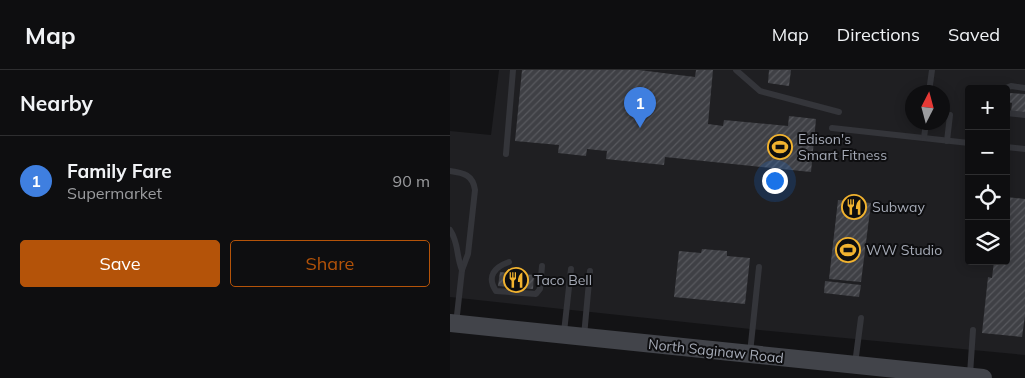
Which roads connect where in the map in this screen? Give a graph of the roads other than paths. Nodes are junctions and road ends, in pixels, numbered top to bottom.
1 (514, 70) edge
2 (736, 70) edge
3 (932, 70) edge
4 (930, 85) edge
5 (1010, 88) edge
6 (1025, 88) edge
7 (839, 112) dead end
8 (1010, 113) edge
9 (1025, 115) edge
10 (832, 128) dead end
11 (925, 130) edge
12 (948, 130) edge
13 (924, 138) junction
14 (947, 141) junction
15 (965, 143) edge
16 (1010, 147) edge
17 (1025, 149) edge
18 (506, 154) dead end
19 (450, 171) edge
20 (450, 230) edge
21 (509, 262) dead end
22 (542, 266) dead end
23 (759, 268) dead end
24 (571, 269) dead end
25 (462, 270) junction
26 (590, 271) dead end
27 (861, 318) dead end
28 (453, 324) edge
29 (973, 330) dead end
30 (564, 335) junction
31 (584, 337) junction
32 (750, 354) junction
33 (855, 365) junction
34 (928, 375) edge
35 (974, 378) edge

1 - 18 lane
2 - 7 lane
3 - 4 lane
5 - 6 lane
8 - 9 lane
10 - 13 lane
11 - 13 lane
12 - 14 lane
13 - 14 lane
14 - 15 lane
16 - 17 lane
19 - 25 lane
20 - 25 lane
21 - 22 lane
23 - 32 lane
24 - 30 lane
25 - 28 lane
26 - 31 lane
27 - 33 lane
28 - 30 main road, North Saginaw Road
29 - 35 lane
30 - 31 main road, North Saginaw Road
31 - 32 main road, North Saginaw Road
32 - 33 main road, North Saginaw Road
33 - 34 main road, North Saginaw Road
34 - 35 main road, North Saginaw Road

